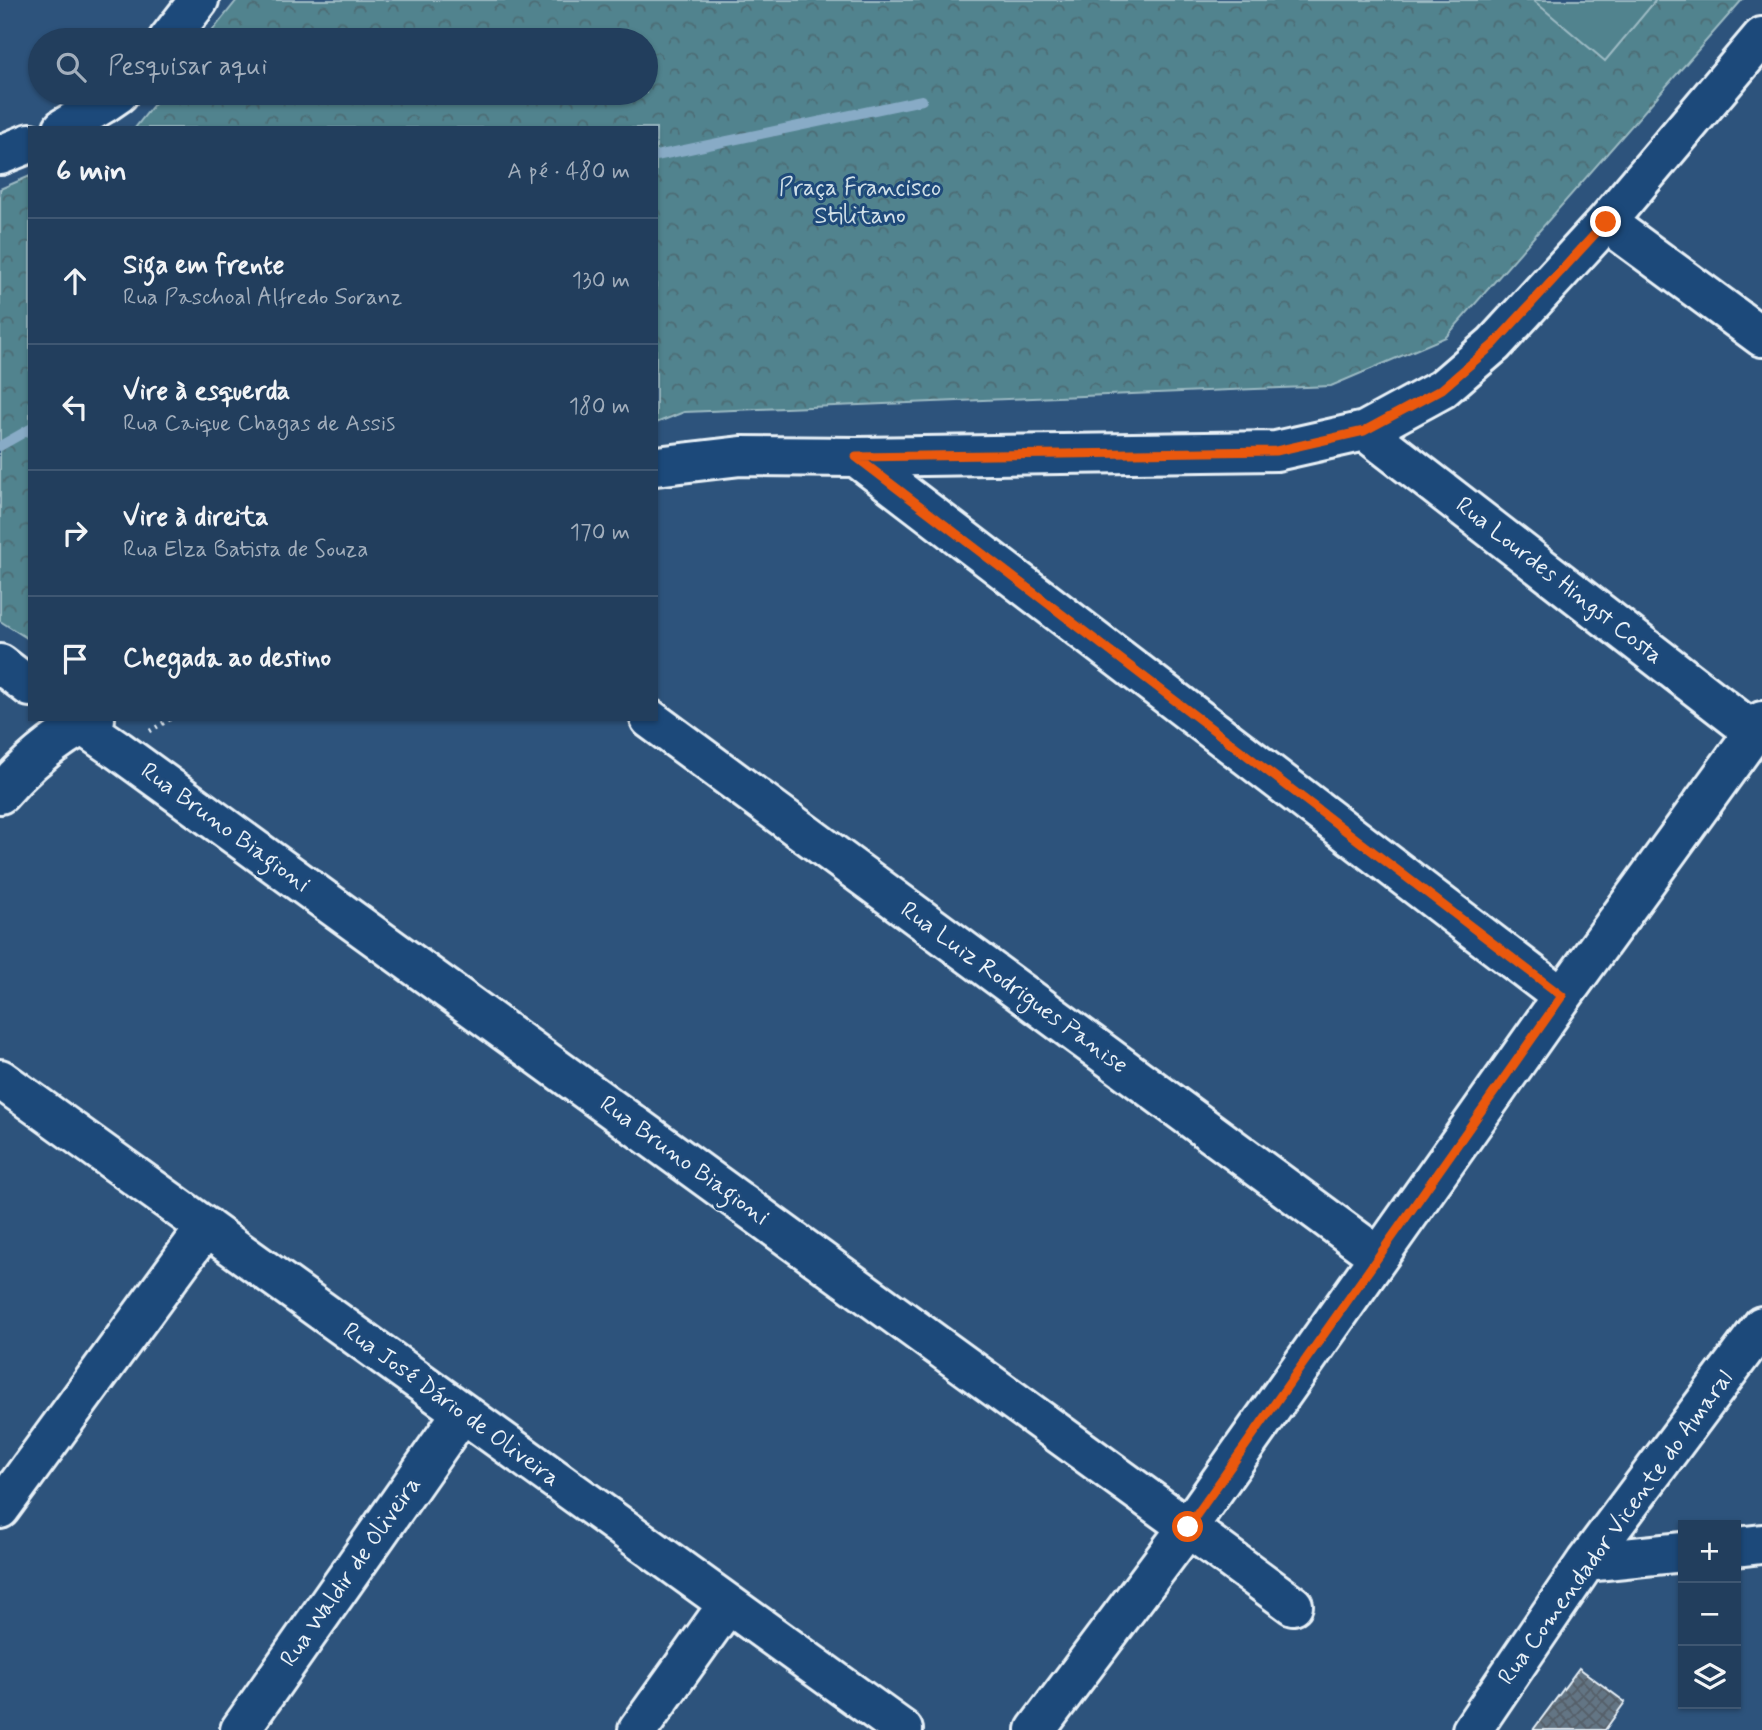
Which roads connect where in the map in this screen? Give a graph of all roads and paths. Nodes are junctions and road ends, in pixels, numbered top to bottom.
1 (199, 0) edge
2 (177, 28) edge
3 (1762, 37) edge
4 (101, 105) edge
5 (66, 126) edge
6 (28, 144) edge
7 (0, 155) edge
8 (1606, 222) junction
9 (1762, 337) edge
10 (1364, 431) junction
11 (856, 457) junction
12 (658, 466) edge
13 (0, 664) edge
14 (28, 685) edge
15 (83, 721) edge
16 (653, 721) edge
17 (1758, 727) edge
18 (0, 794) edge
19 (1562, 996) junction
20 (0, 1079) edge
21 (206, 1227) junction
22 (1378, 1256) junction
23 (1762, 1326) edge
24 (462, 1413) junction
25 (0, 1509) edge
26 (1188, 1527) junction
27 (1762, 1544) edge
28 (1741, 1546) edge
29 (1678, 1553) edge
30 (1586, 1562) junction
31 (728, 1604) junction
32 (1293, 1605) dead end
33 (240, 1730) edge
34 (638, 1730) edge
35 (903, 1730) edge
36 (1036, 1730) edge
37 (1472, 1730) edge

1 - 2 street
3 - 8 street
4 - 5 street
6 - 7 street
8 - 9 street
8 - 10 street
10 - 11 street
10 - 17 street, Rua Lourdes Hingst Costa
11 - 12 street
11 - 19 street
13 - 14 street
15 - 18 street
15 - 26 street, Rua Bruno Biagioni
16 - 22 street, Rua Luiz Rodrigues Panise
17 - 19 street
19 - 22 street
20 - 21 street, Rua José Dário de Oliveira
21 - 24 street, Rua José Dário de Oliveira
21 - 25 street
22 - 26 street
23 - 30 street, Rua Comendador Vicente do Amaral
24 - 31 street, Rua José Dário de Oliveira
24 - 33 street, Rua Waldir de Oliveira
26 - 32 street, Rua Bruno Biagioni
26 - 36 street
27 - 28 street
29 - 30 street
30 - 37 street, Rua Comendador Vicente do Amaral
31 - 34 street
31 - 35 street, Rua José Dário de Oliveira

